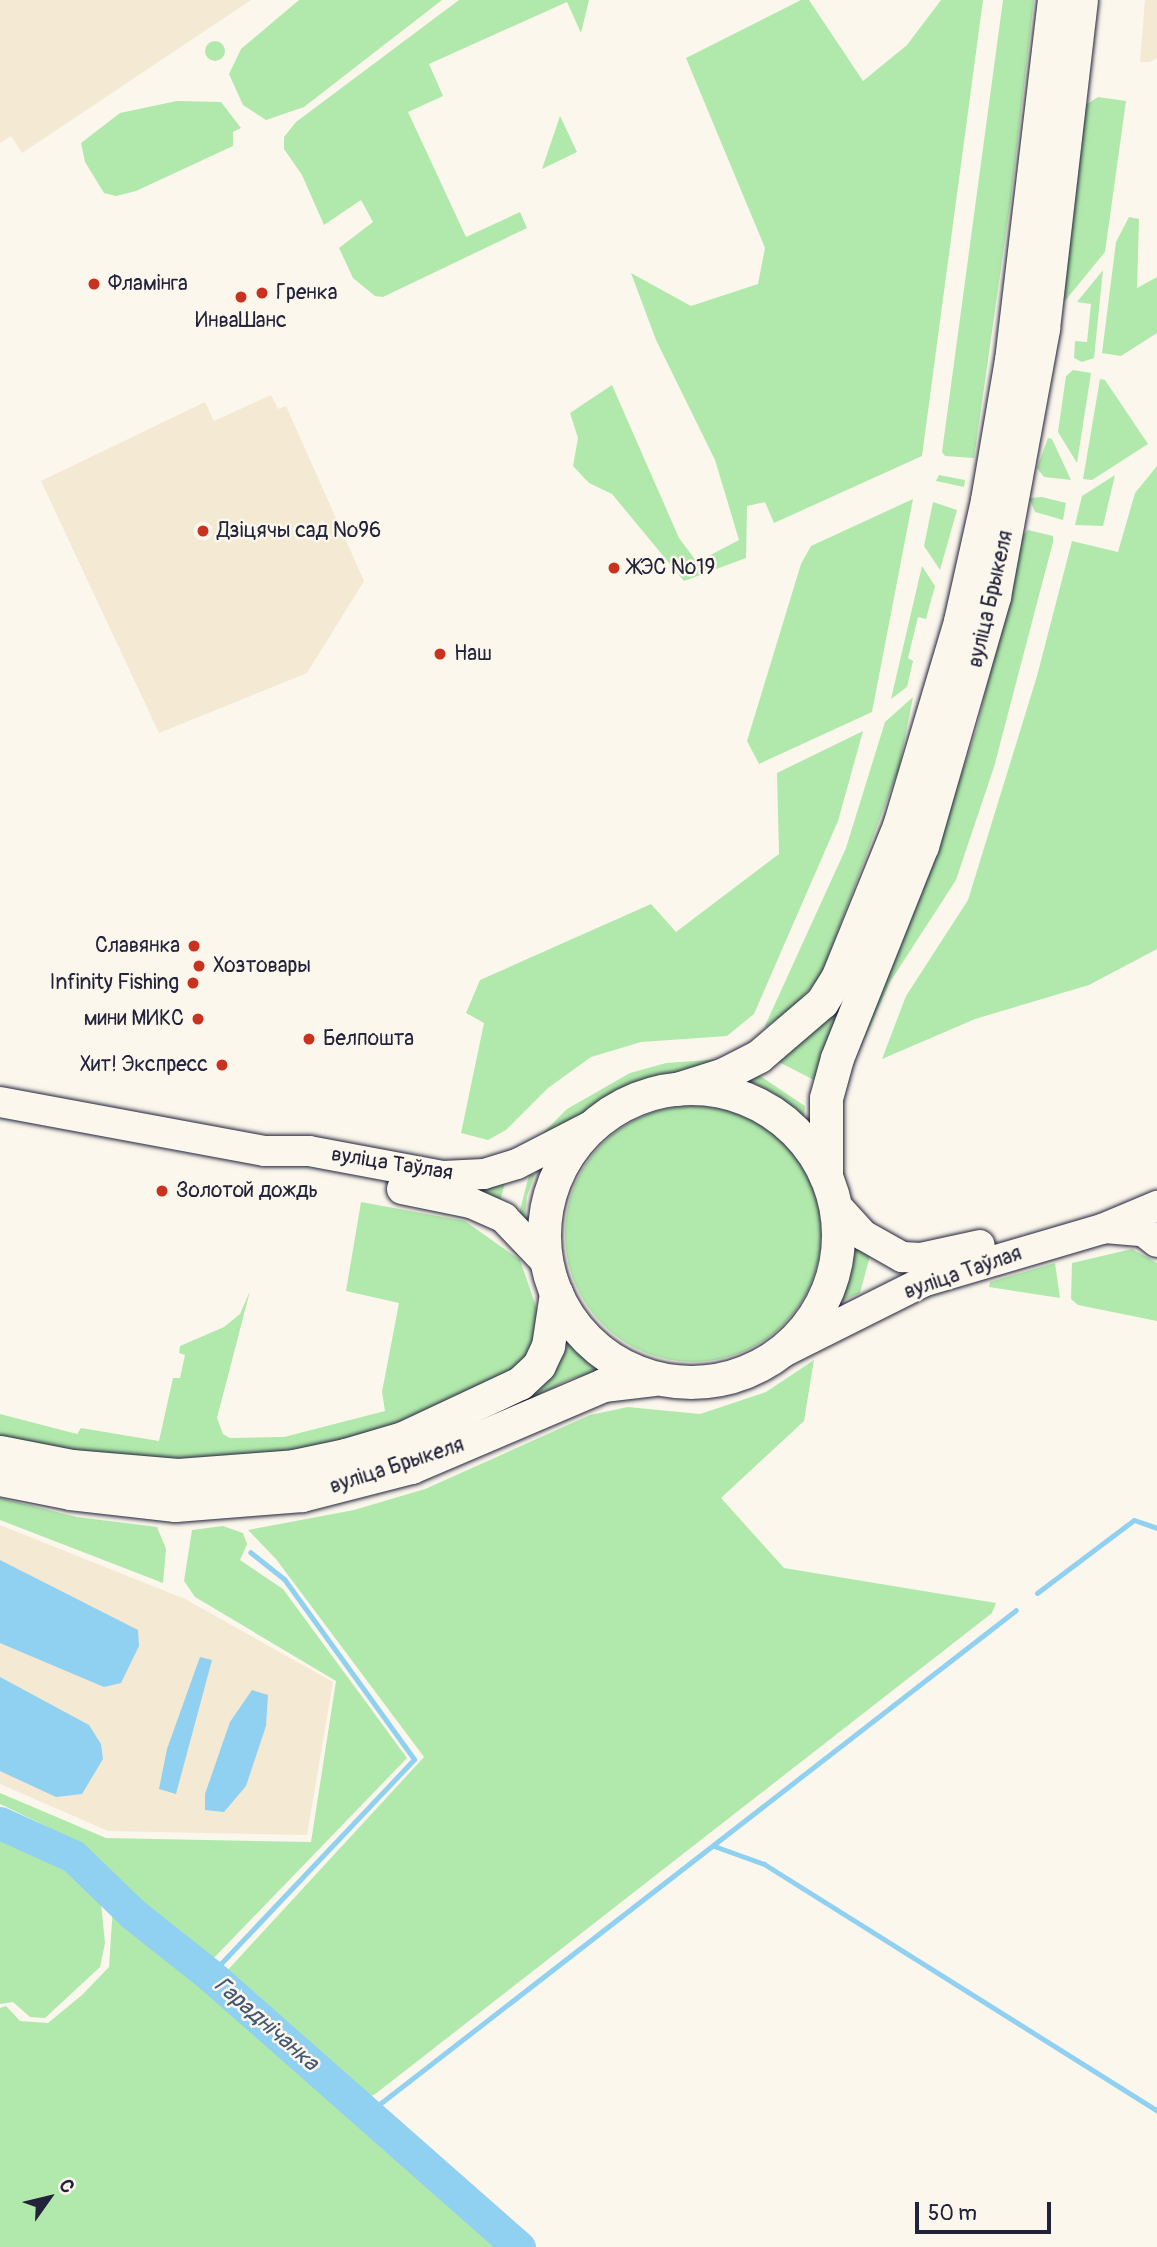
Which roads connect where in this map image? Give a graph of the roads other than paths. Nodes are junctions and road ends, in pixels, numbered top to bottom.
1 (1054, 0) edge
2 (1082, 0) edge
3 (677, 1089) junction
4 (0, 1102) edge
5 (593, 1125) junction
6 (264, 1152) junction
7 (830, 1190) junction
8 (1157, 1203) edge
9 (1102, 1229) junction
10 (1157, 1242) edge
11 (546, 1262) junction
12 (556, 1293) junction
13 (775, 1356) junction
14 (659, 1379) junction
15 (0, 1452) edge
16 (0, 1479) edge

1 - 3 main road, вуліца Брыкеля
2 - 7 main road, вуліца Брыкеля
3 - 5 main road
3 - 7 main road
4 - 6 main road, вуліца Таўлая
5 - 6 main road, вуліца Таўлая
5 - 11 main road
6 - 11 main road, вуліца Таўлая
7 - 8 main road, вуліца Таўлая
7 - 13 main road, вуліца Брыкеля
8 - 9 main road, вуліца Таўлая
9 - 10 main road
9 - 13 main road, вуліца Таўлая
11 - 12 main road
12 - 14 main road
12 - 15 main road, вуліца Брыкеля
13 - 14 main road
14 - 16 main road, вуліца Брыкеля

